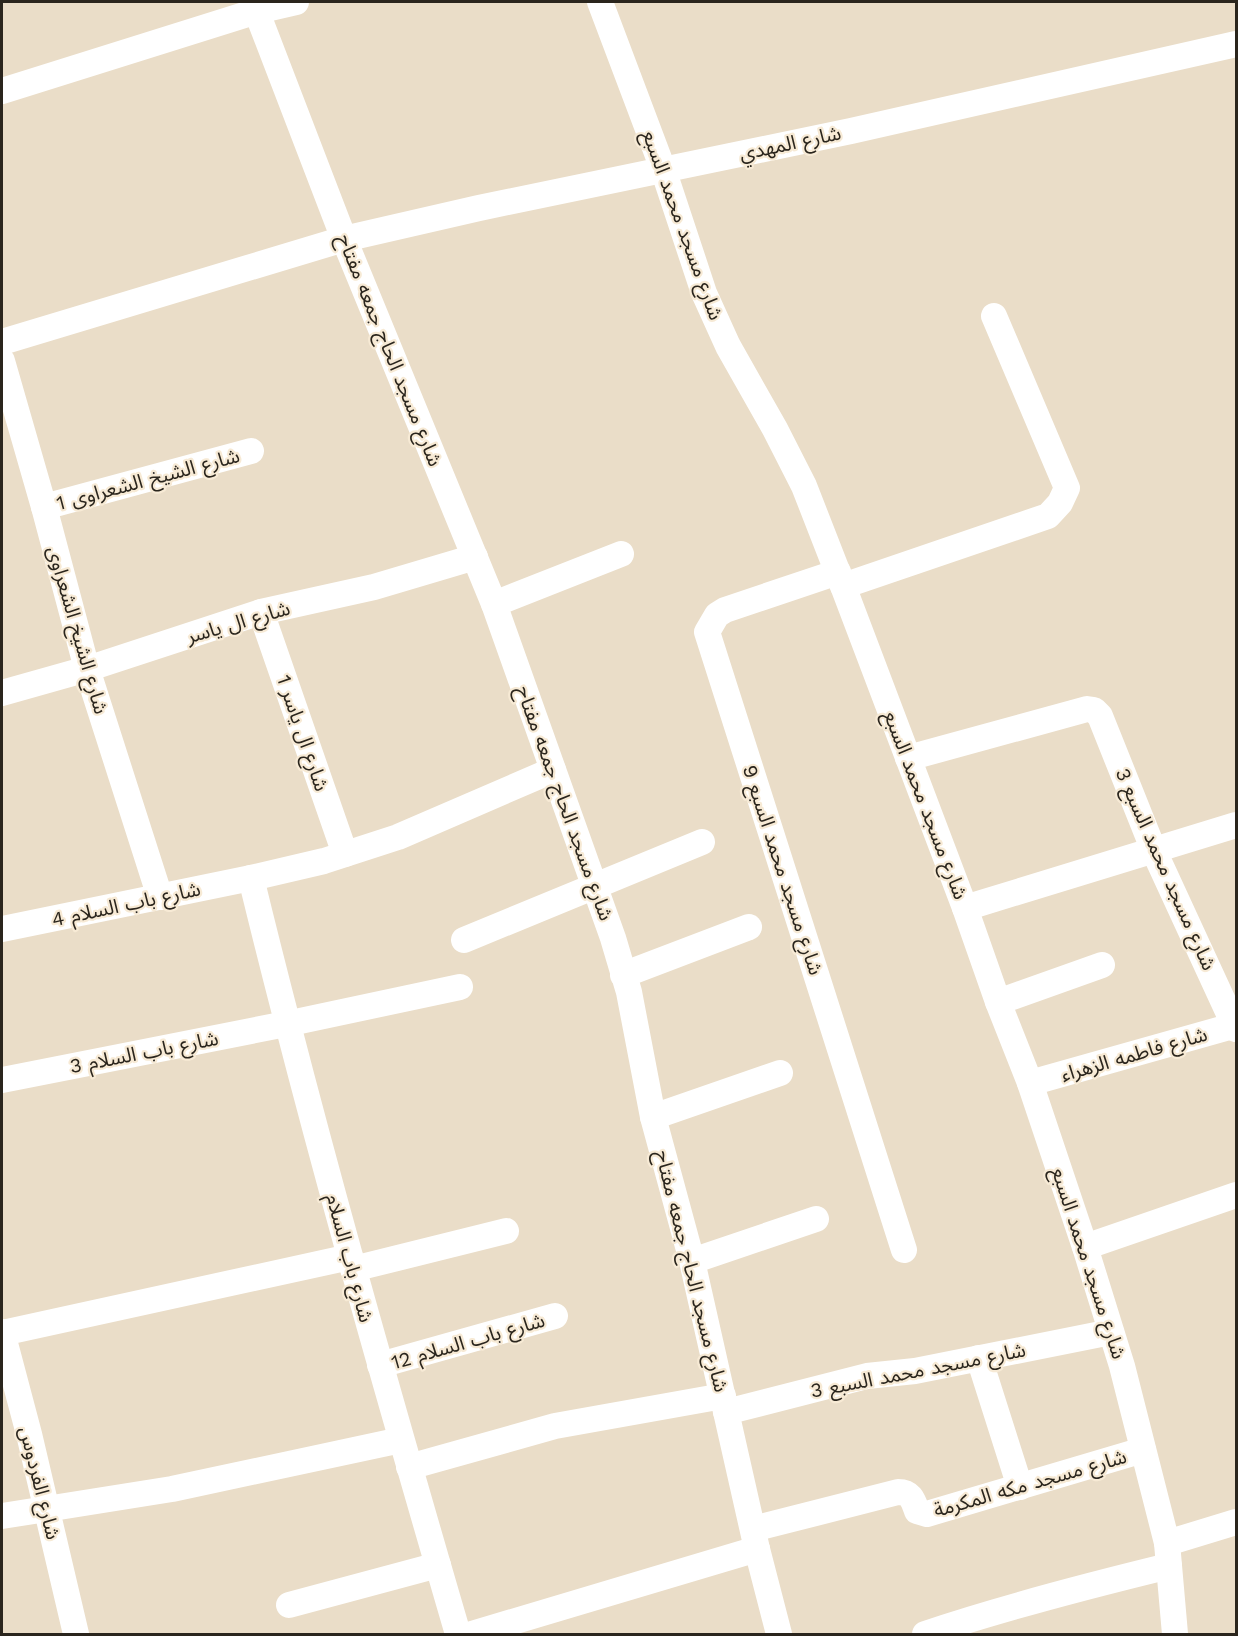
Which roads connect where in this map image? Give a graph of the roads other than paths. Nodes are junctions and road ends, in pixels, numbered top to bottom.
1 (296, 2) edge
2 (600, 2) edge
3 (255, 6) edge
4 (1236, 44) edge
5 (2, 91) edge
6 (663, 169) junction
7 (344, 239) junction
8 (994, 316) dead end
9 (2, 342) edge
10 (2, 361) edge
11 (252, 451) dead end
12 (44, 507) junction
13 (621, 554) dead end
14 (475, 556) junction
15 (841, 579) junction
16 (494, 604) junction
17 (261, 612) junction
18 (87, 669) junction
19 (2, 693) edge
20 (908, 758) junction
21 (553, 770) junction
22 (1236, 825) edge
23 (702, 842) dead end
24 (1154, 851) junction
25 (345, 854) junction
26 (251, 878) junction
27 (595, 887) junction
28 (160, 897) junction
29 (965, 908) junction
30 (749, 927) dead end
31 (2, 929) edge
32 (464, 940) dead end
33 (1102, 965) dead end
34 (623, 975) junction
35 (460, 987) dead end
36 (998, 1002) junction
37 (286, 1024) junction
38 (1236, 1026) edge
39 (780, 1073) dead end
40 (2, 1080) edge
41 (1030, 1083) junction
42 (653, 1117) junction
43 (1236, 1195) edge
44 (816, 1219) dead end
45 (506, 1231) dead end
46 (1085, 1247) junction
47 (904, 1250) dead end
48 (692, 1261) junction
49 (352, 1263) junction
50 (555, 1316) dead end
51 (1111, 1332) junction
52 (2, 1333) edge
53 (979, 1358) junction
54 (380, 1365) junction
55 (725, 1404) junction
56 (401, 1440) junction
57 (1143, 1450) junction
58 (409, 1467) junction
59 (1020, 1487) junction
60 (47, 1511) junction
61 (2, 1516) edge
62 (1236, 1522) edge
63 (755, 1539) junction
64 (1168, 1554) junction
65 (438, 1565) junction
66 (289, 1605) dead end
67 (76, 1635) edge
68 (458, 1635) edge
69 (472, 1635) edge
70 (779, 1635) edge
71 (925, 1635) edge
72 (1176, 1635) edge

1 - 3 street
2 - 6 street, شارع مسجد محمد السبع
3 - 5 street
3 - 7 street, شارع مسجد الحاج جمعه مفتاح
4 - 6 street, شارع المهدي
6 - 7 street, شارع المهدي
6 - 15 street, شارع مسجد محمد السبع
7 - 9 street
7 - 14 street, شارع مسجد الحاج جمعه مفتاح
8 - 15 street
10 - 12 street, شارع الشيخ الشعراوى
11 - 12 street, شارع الشيخ الشعراوى 1
12 - 18 street, شارع الشيخ الشعراوى
13 - 16 street
14 - 16 street, شارع مسجد الحاج جمعه مفتاح
14 - 17 street, شارع ال ياسر
15 - 20 street, شارع مسجد محمد السبع
15 - 47 street, شارع مسجد محمد السبع 9
16 - 21 street, شارع مسجد الحاج جمعه مفتاح
17 - 18 street, شارع ال ياسر
17 - 25 street, شارع ال ياسر 1
18 - 19 street, شارع ال ياسر
18 - 28 street, شارع الشيخ الشعراوى
20 - 24 street, شارع مسجد محمد السبع 3
20 - 29 street, شارع مسجد محمد السبع
21 - 25 street, شارع باب السلام 4
21 - 27 street, شارع مسجد الحاج جمعه مفتاح
22 - 24 street
23 - 27 street
24 - 29 street
24 - 38 street, شارع مسجد محمد السبع 3
25 - 26 street, شارع باب السلام 4
26 - 28 street, شارع باب السلام 4
26 - 37 street, شارع باب السلام
27 - 32 street
27 - 34 street, شارع مسجد الحاج جمعه مفتاح
28 - 31 street, شارع باب السلام 4
29 - 36 street, شارع مسجد محمد السبع
30 - 34 street
33 - 36 street
34 - 42 street, شارع مسجد الحاج جمعه مفتاح
35 - 37 street, شارع باب السلام 3
36 - 41 street, شارع مسجد محمد السبع
37 - 40 street, شارع باب السلام 3
37 - 49 street, شارع باب السلام
38 - 41 street, شارع فاطمه الزهراء
39 - 42 street
41 - 46 street, شارع مسجد محمد السبع
42 - 48 street, شارع مسجد الحاج جمعه مفتاح
43 - 46 street
44 - 48 street
45 - 49 street
46 - 51 street, شارع مسجد محمد السبع
48 - 55 street, شارع مسجد الحاج جمعه مفتاح
49 - 52 street
49 - 54 street, شارع باب السلام
50 - 54 street, شارع باب السلام 12
51 - 53 street, شارع مسجد محمد السبع 3
51 - 57 street, شارع مسجد محمد السبع
52 - 60 street, شارع الفردوس
53 - 55 street, شارع مسجد محمد السبع 3
53 - 59 street
54 - 56 street, شارع باب السلام
55 - 58 street, شارع مسجد محمد السبع 3
55 - 63 street, شارع مسجد الحاج جمعه مفتاح
56 - 58 street, شارع باب السلام
56 - 60 street
57 - 59 street, شارع مسجد مكه المكرمة
57 - 64 street, شارع مسجد محمد السبع
58 - 65 street, شارع باب السلام
59 - 63 street, شارع مسجد مكه المكرمة
60 - 61 street
60 - 67 street, شارع الفردوس
62 - 64 street
63 - 69 street, شارع مسجد مكه المكرمة
63 - 70 street, شارع مسجد الحاج جمعه مفتاح
64 - 71 street
64 - 72 street, شارع مسجد محمد السبع
65 - 66 street
65 - 68 street, شارع باب السلام

